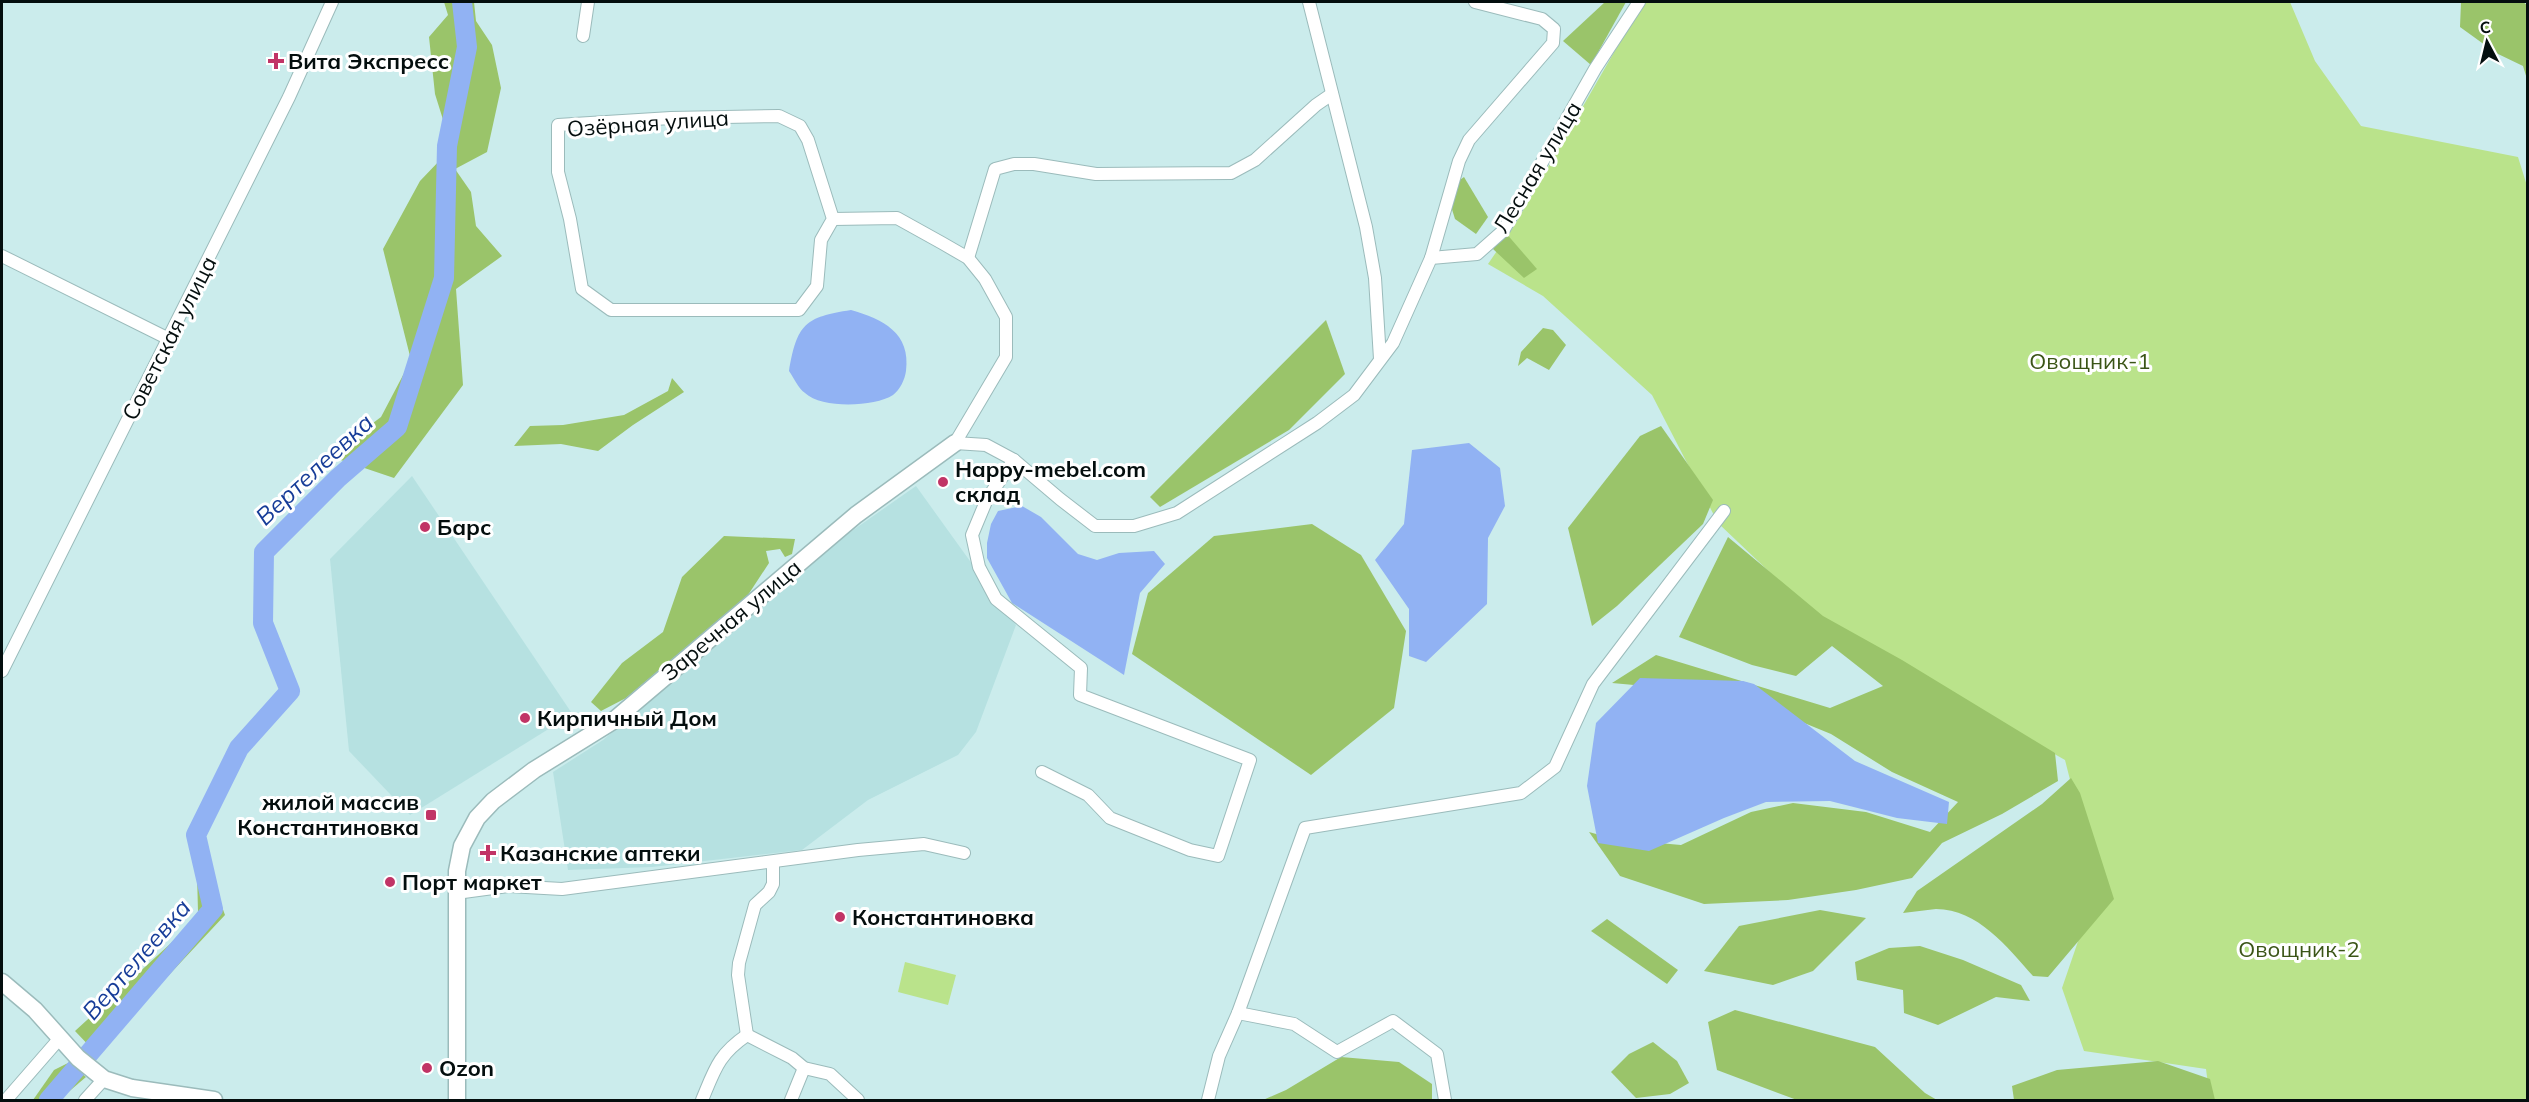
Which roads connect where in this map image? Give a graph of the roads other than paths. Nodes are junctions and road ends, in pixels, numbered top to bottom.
1 (332, 2) edge
2 (588, 2) edge
3 (1309, 2) edge
4 (1475, 2) edge
5 (1639, 2) edge
6 (583, 36) dead end
7 (1332, 94) junction
8 (833, 219) junction
9 (2, 256) edge
10 (968, 258) junction
11 (1431, 258) junction
12 (169, 339) junction
13 (1380, 359) junction
14 (955, 443) junction
15 (1014, 460) junction
16 (1724, 511) dead end
17 (2, 671) edge
18 (1042, 772) dead end
19 (964, 852) dead end
20 (773, 862) junction
21 (456, 892) junction
22 (2, 982) edge
23 (1238, 1013) junction
24 (747, 1035) junction
25 (60, 1038) junction
26 (804, 1068) junction
27 (104, 1078) junction
28 (6, 1101) edge
29 (86, 1101) edge
30 (214, 1101) edge
31 (457, 1101) edge
32 (702, 1101) edge
33 (791, 1101) edge
34 (858, 1101) edge
35 (1209, 1101) edge
36 (1445, 1101) edge

1 - 12 street, Советская улица
2 - 6 street
3 - 7 street
4 - 11 street
5 - 11 street, Лесная улица
7 - 10 street
7 - 13 street
8 - 8 street, Озёрная улица
8 - 10 street
9 - 12 street
10 - 14 street
11 - 13 street
12 - 17 street, Советская улица
13 - 15 street
14 - 15 street
14 - 21 street, Заречная улица
15 - 18 street
16 - 23 street
19 - 20 street
20 - 21 street
20 - 24 street
21 - 31 street, Заречная улица
22 - 25 street
23 - 35 street
23 - 36 street
24 - 26 street
24 - 32 street
25 - 27 street
25 - 28 street
26 - 33 street
26 - 34 street
27 - 29 street
27 - 30 street

